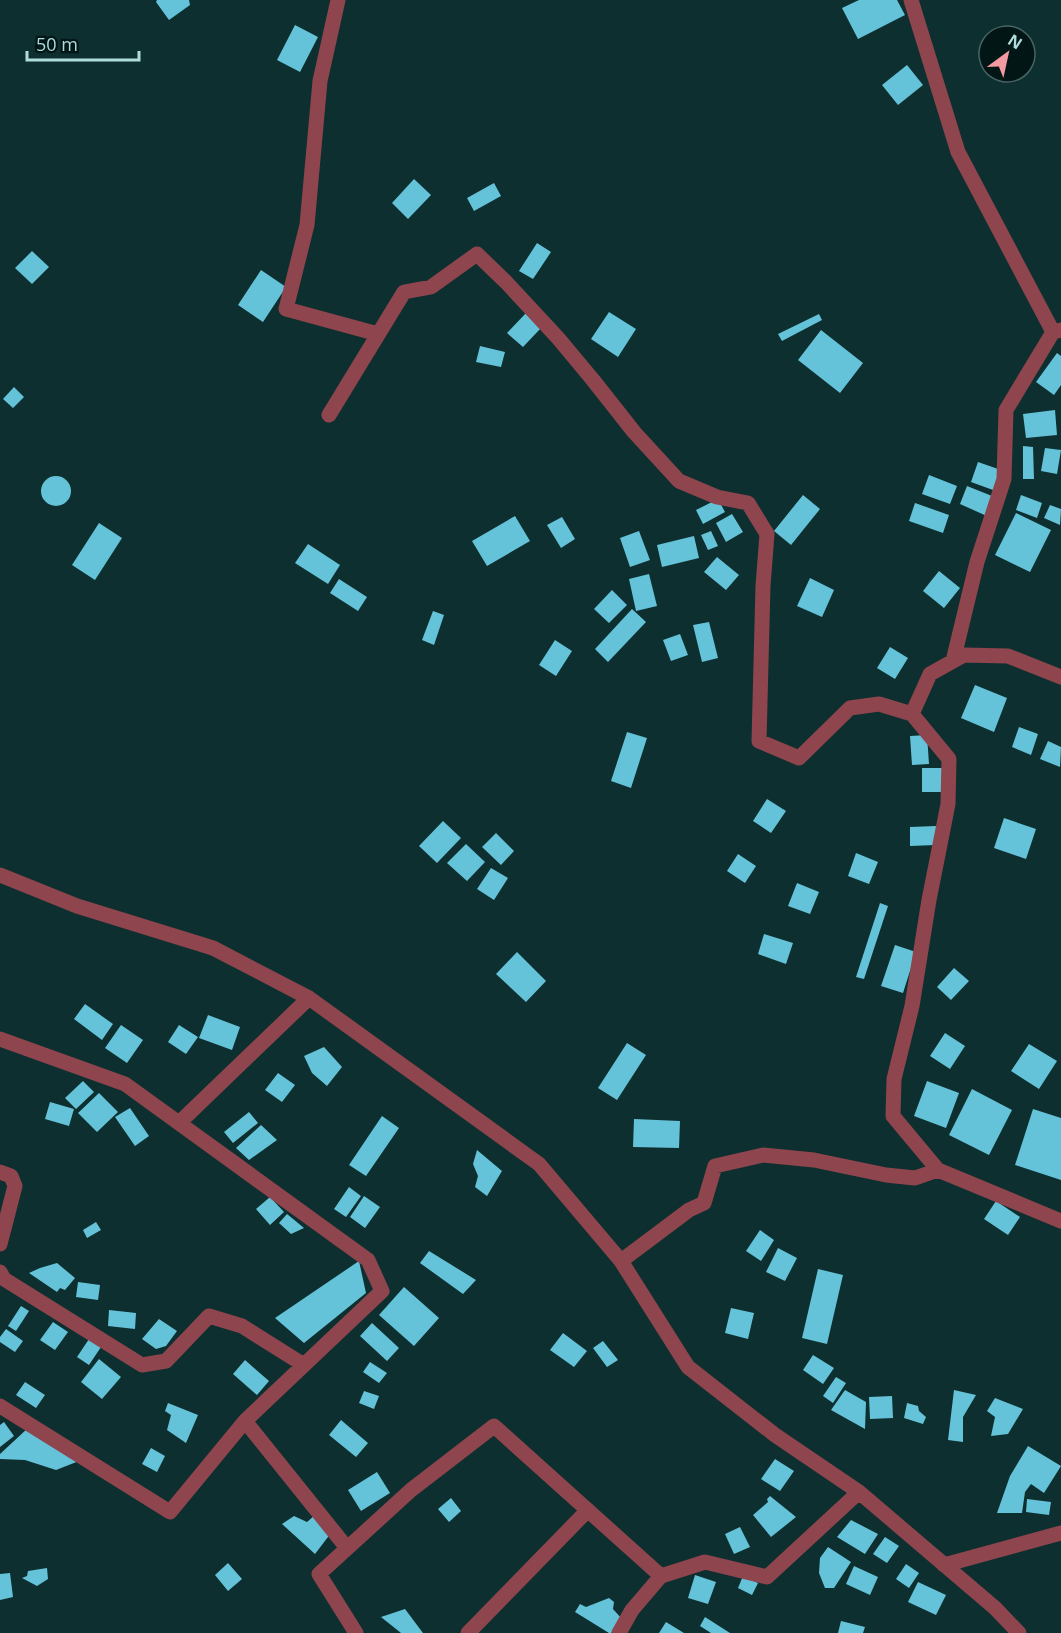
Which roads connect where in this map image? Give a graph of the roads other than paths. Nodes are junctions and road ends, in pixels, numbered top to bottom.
1 (338, 0) edge
2 (911, 0) edge
3 (1057, 331) edge
4 (378, 334) junction
5 (329, 415) dead end
6 (953, 661) junction
7 (1061, 677) edge
8 (912, 714) junction
9 (0, 875) edge
10 (309, 998) junction
11 (0, 1039) edge
12 (179, 1123) junction
13 (938, 1170) junction
14 (0, 1172) edge
15 (1061, 1221) edge
16 (0, 1244) edge
17 (621, 1260) junction
18 (0, 1272) edge
19 (304, 1365) junction
20 (0, 1406) edge
21 (245, 1421) junction
22 (859, 1492) junction
23 (588, 1510) junction
24 (1061, 1533) edge
25 (347, 1548) junction
26 (945, 1565) junction
27 (661, 1575) junction
28 (356, 1633) edge
29 (468, 1633) edge
30 (619, 1633) edge
31 (1019, 1633) edge

1 - 4 street
2 - 3 street
3 - 6 street
4 - 5 street
4 - 8 street
6 - 7 street
6 - 8 street
8 - 13 street
9 - 10 street
10 - 12 street
10 - 17 street
11 - 12 street
12 - 19 street
13 - 15 street
13 - 17 street
14 - 16 street
17 - 22 street
18 - 19 street
19 - 21 street
20 - 21 street
21 - 25 street
22 - 26 street
22 - 27 street
23 - 25 street
23 - 27 street
23 - 29 street
24 - 26 street
25 - 28 street
26 - 31 street
27 - 30 street

